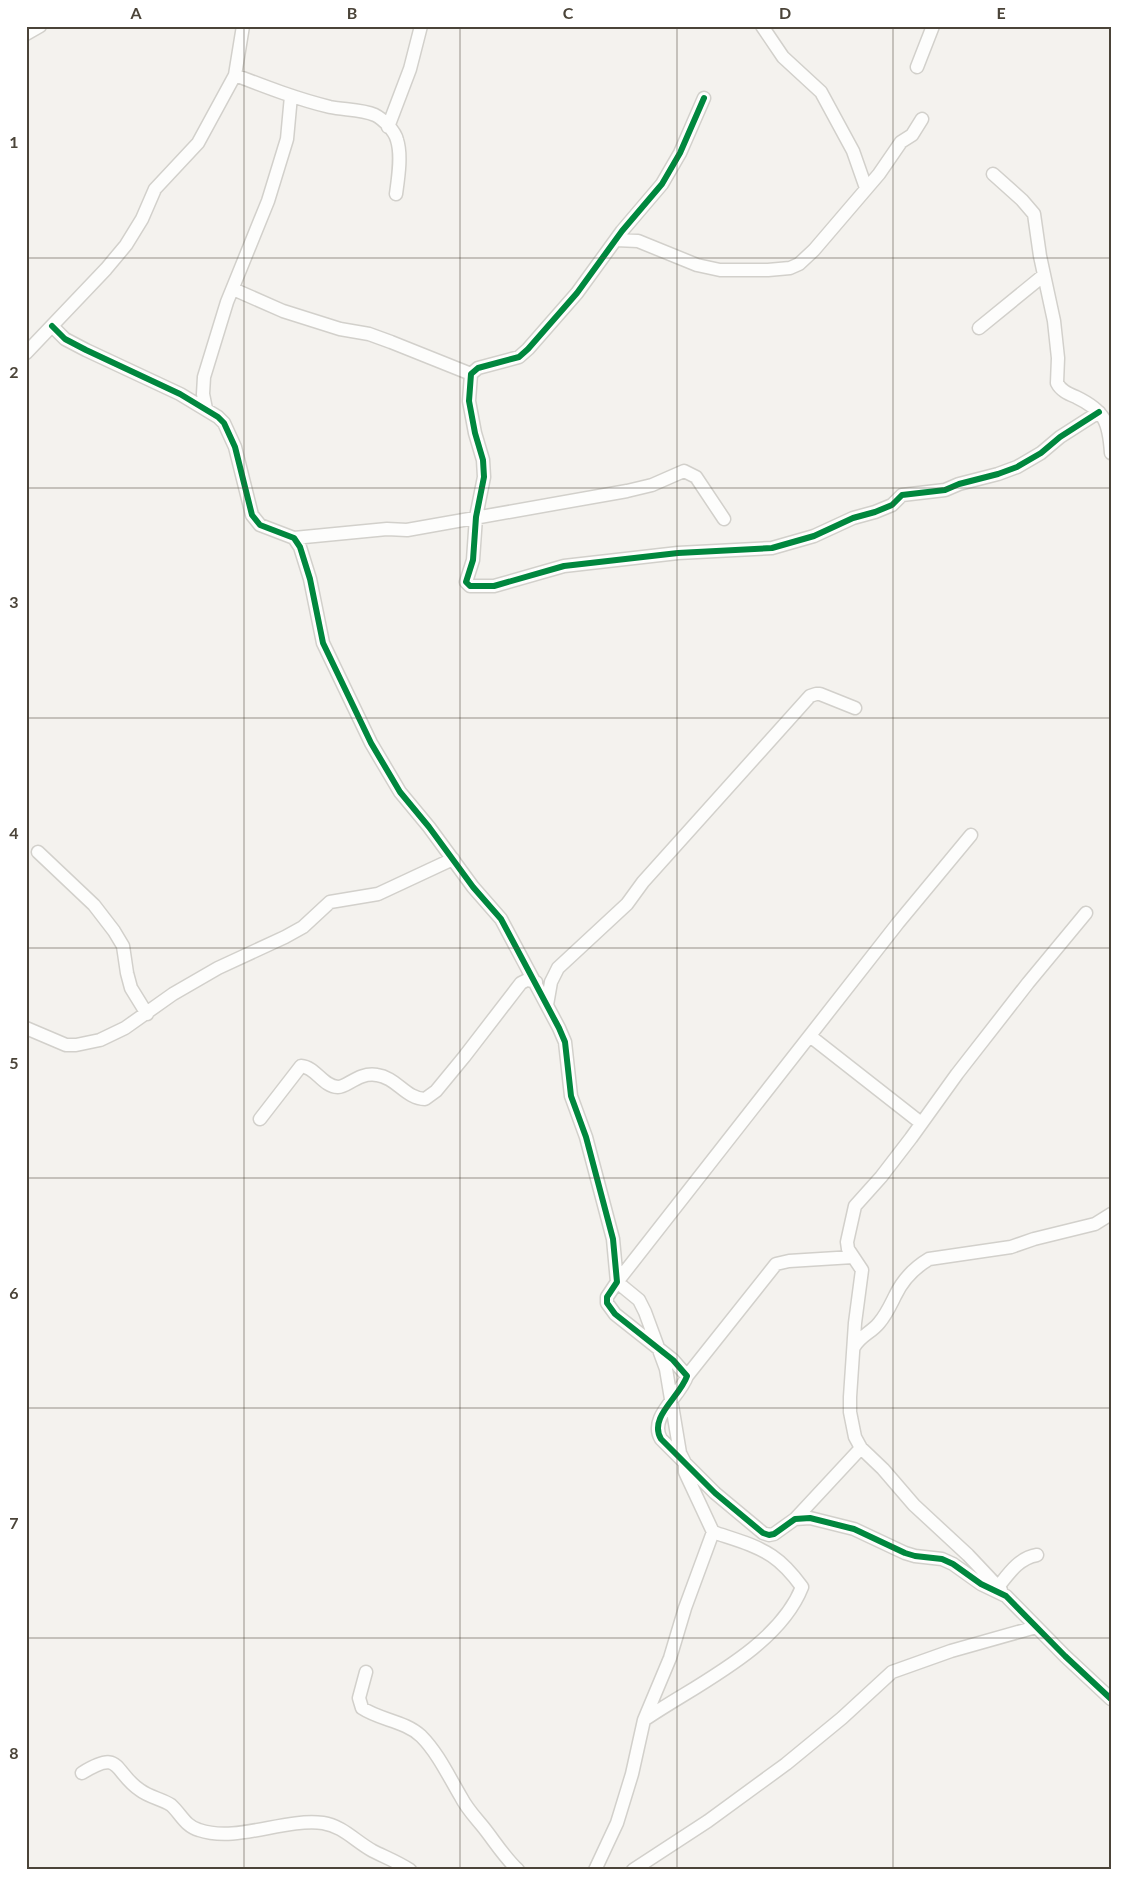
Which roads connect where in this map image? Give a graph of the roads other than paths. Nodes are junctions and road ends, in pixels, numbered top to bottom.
1 (243, 26) edge
2 (421, 26) edge
3 (762, 26) edge
4 (933, 26) edge
5 (917, 67) dead end
6 (235, 75) junction
7 (291, 96) junction
8 (704, 98) dead end
9 (922, 118) dead end
10 (388, 127) junction
11 (993, 174) dead end
12 (866, 188) junction
13 (396, 194) dead end
14 (616, 240) junction
15 (1044, 275) junction
16 (233, 288) junction
17 (52, 326) junction
18 (979, 328) dead end
19 (26, 353) edge
20 (470, 374) junction
21 (206, 409) junction
22 (1099, 412) junction
23 (1111, 453) edge
24 (476, 517) junction
25 (724, 519) dead end
26 (294, 538) junction
27 (855, 708) dead end
28 (971, 835) dead end
29 (38, 852) dead end
30 (453, 859) junction
31 (1086, 913) dead end
32 (536, 982) junction
33 (547, 1005) junction
34 (147, 1014) junction
35 (26, 1028) edge
36 (810, 1036) junction
37 (260, 1119) dead end
38 (922, 1123) junction
39 (1111, 1214) edge
40 (853, 1258) junction
41 (617, 1282) junction
42 (854, 1347) junction
43 (658, 1348) junction
44 (688, 1376) junction
45 (673, 1401) junction
46 (861, 1448) junction
47 (685, 1463) junction
48 (796, 1520) junction
49 (713, 1532) junction
50 (1037, 1555) dead end
51 (1002, 1591) junction
52 (1036, 1627) junction
53 (366, 1672) dead end
54 (1111, 1699) edge
55 (644, 1720) junction
56 (82, 1773) dead end
57 (410, 1870) edge
58 (518, 1870) edge
59 (595, 1870) edge
60 (633, 1870) edge

1 - 6 street
2 - 10 street
3 - 12 street
4 - 5 street
6 - 7 street
6 - 17 street
7 - 10 street
7 - 16 street
8 - 14 street
9 - 12 street
10 - 13 street
11 - 15 street
12 - 14 street
14 - 20 street
15 - 18 street
15 - 22 street
16 - 20 street
16 - 21 street
17 - 19 street
17 - 21 street
20 - 24 street
21 - 26 street
22 - 23 street
22 - 24 street
24 - 25 street
24 - 26 street
26 - 30 street
27 - 33 street
28 - 36 street
29 - 34 street
30 - 32 street
30 - 34 street
31 - 38 street
32 - 33 street
32 - 37 street
33 - 41 street
34 - 35 street
36 - 38 street
36 - 41 street
38 - 40 street
39 - 42 street
40 - 42 street
40 - 44 street
41 - 43 street
41 - 43 street
42 - 46 street
43 - 44 street
43 - 45 street
44 - 45 street
45 - 47 street
45 - 47 street
46 - 48 street
46 - 51 street
47 - 48 street
47 - 49 street
48 - 51 street
49 - 55 street
49 - 55 street
50 - 51 street
51 - 52 street
52 - 54 street
52 - 60 street
53 - 58 street
55 - 59 street
56 - 57 street

